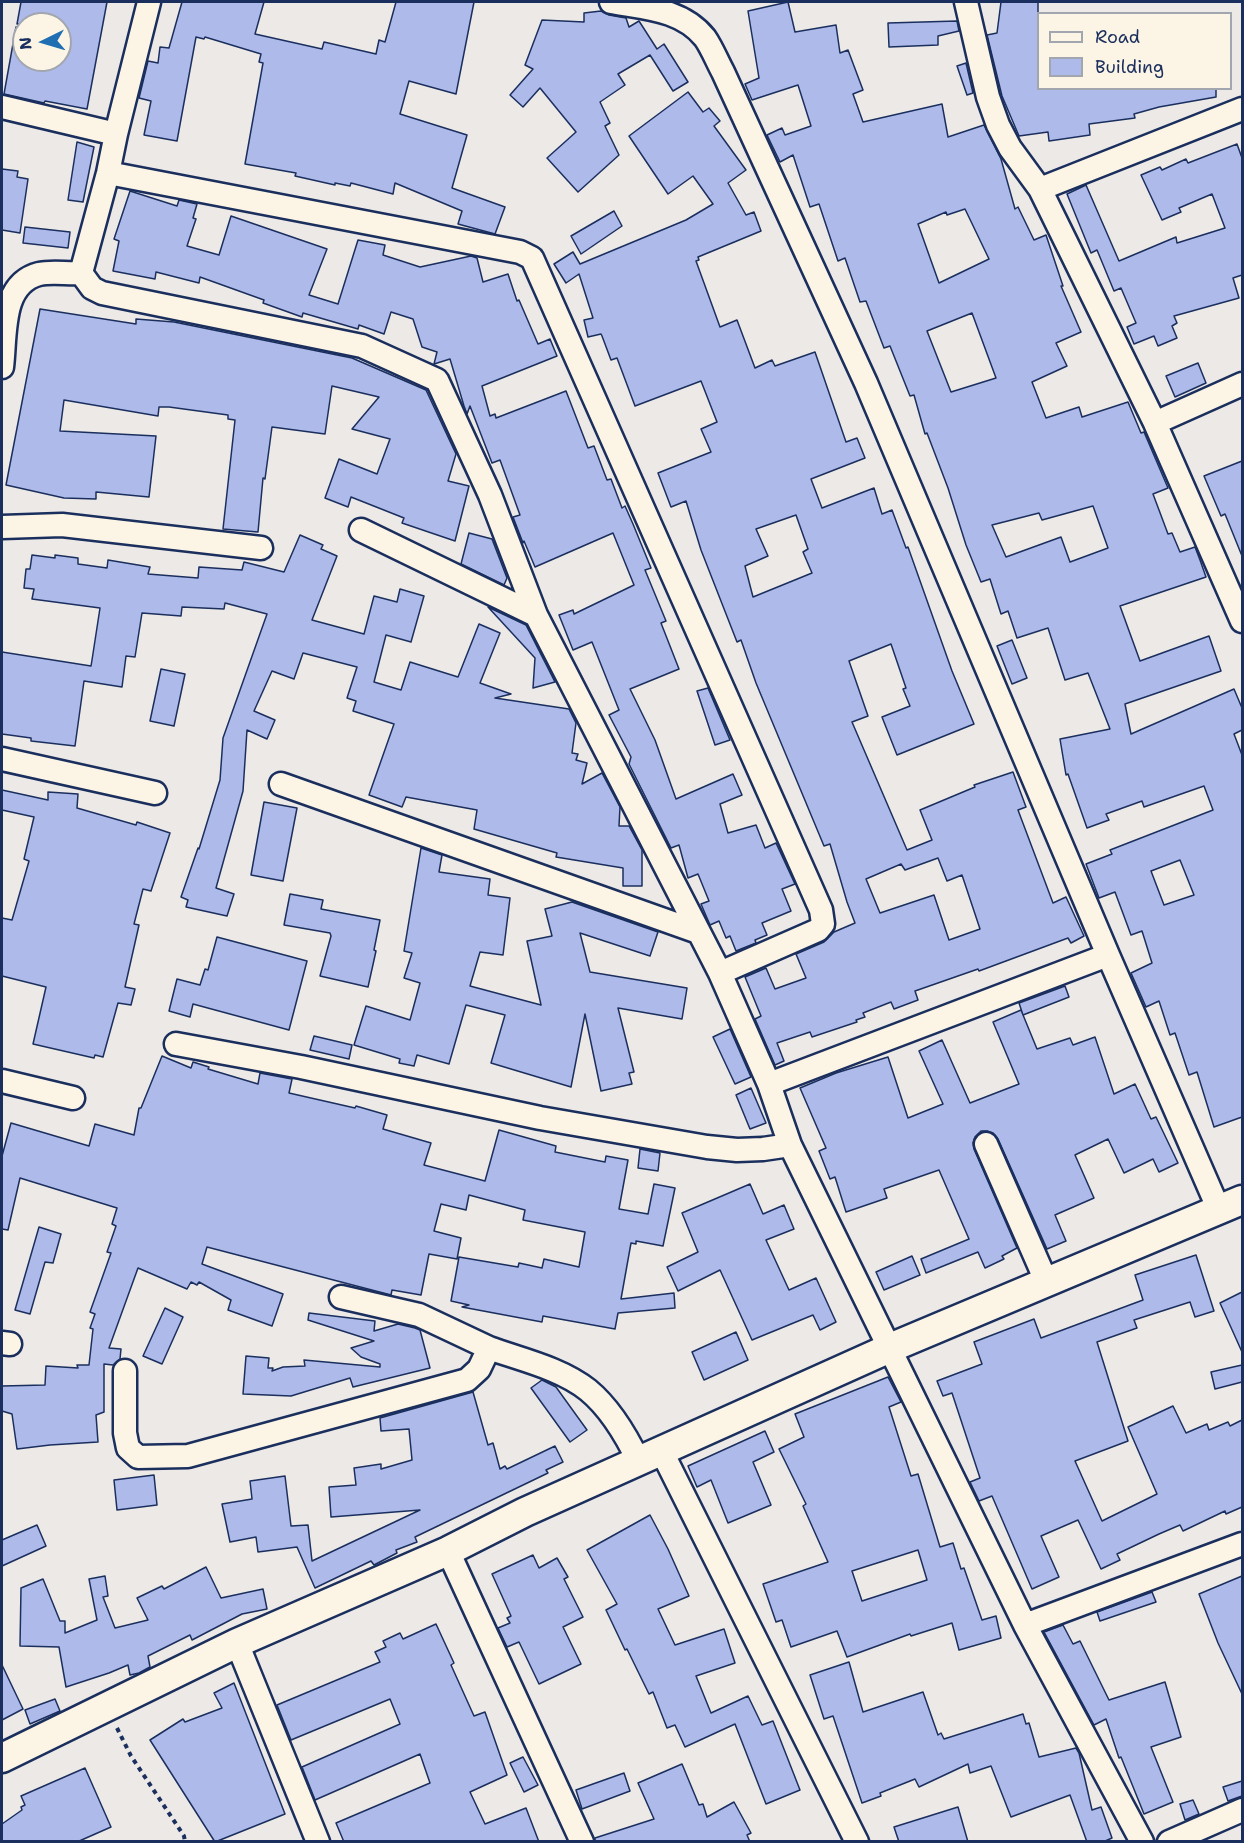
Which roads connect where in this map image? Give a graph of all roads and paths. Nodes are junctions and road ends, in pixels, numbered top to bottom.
1 (149, 2) edge
2 (610, 2) edge
3 (966, 2) edge
4 (2, 106) edge
5 (1242, 109) edge
6 (116, 134) junction
7 (108, 173) junction
8 (1040, 189) junction
9 (81, 273) junction
10 (2, 367) edge
11 (1242, 384) edge
12 (1155, 423) junction
13 (2, 527) edge
14 (361, 530) dead end
15 (261, 548) dead end
16 (536, 615) junction
17 (1242, 621) edge
18 (2, 759) edge
19 (282, 784) dead end
20 (155, 793) dead end
21 (698, 932) junction
22 (1108, 955) junction
23 (720, 973) junction
24 (176, 1044) dead end
25 (2, 1081) edge
26 (769, 1084) junction
27 (73, 1098) dead end
28 (986, 1144) dead end
29 (790, 1145) junction
30 (1231, 1205) edge
31 (1046, 1281) junction
32 (341, 1297) dead end
33 (489, 1348) junction
34 (890, 1348) junction
35 (125, 1371) dead end
36 (651, 1457) junction
37 (1242, 1544) edge
38 (448, 1551) junction
39 (1025, 1625) junction
40 (237, 1643) junction
41 (113, 1720) dead end
42 (2, 1758) edge
43 (1242, 1810) edge
44 (185, 1842) edge
45 (318, 1842) edge
46 (582, 1842) edge
47 (857, 1842) edge
48 (1142, 1842) edge
49 (1169, 1842) edge

1 - 6 street
2 - 22 street
3 - 8 street
4 - 6 street
5 - 8 street
6 - 7 street
7 - 9 street
7 - 23 street
8 - 12 street
9 - 10 street
9 - 16 street
11 - 12 street
12 - 17 street
13 - 15 street
14 - 16 street
16 - 21 street
18 - 20 street
19 - 21 street
21 - 23 street
22 - 26 street
22 - 30 street
23 - 26 street
24 - 29 street
25 - 27 street
26 - 29 street
28 - 31 street
29 - 34 street
30 - 31 street
31 - 34 street
32 - 33 street
33 - 35 street
33 - 36 street
34 - 36 street
34 - 39 street
36 - 38 street
36 - 47 street
37 - 39 street
38 - 40 street
38 - 46 street
39 - 48 street
40 - 42 street
40 - 45 street
41 - 44 path
43 - 49 street

